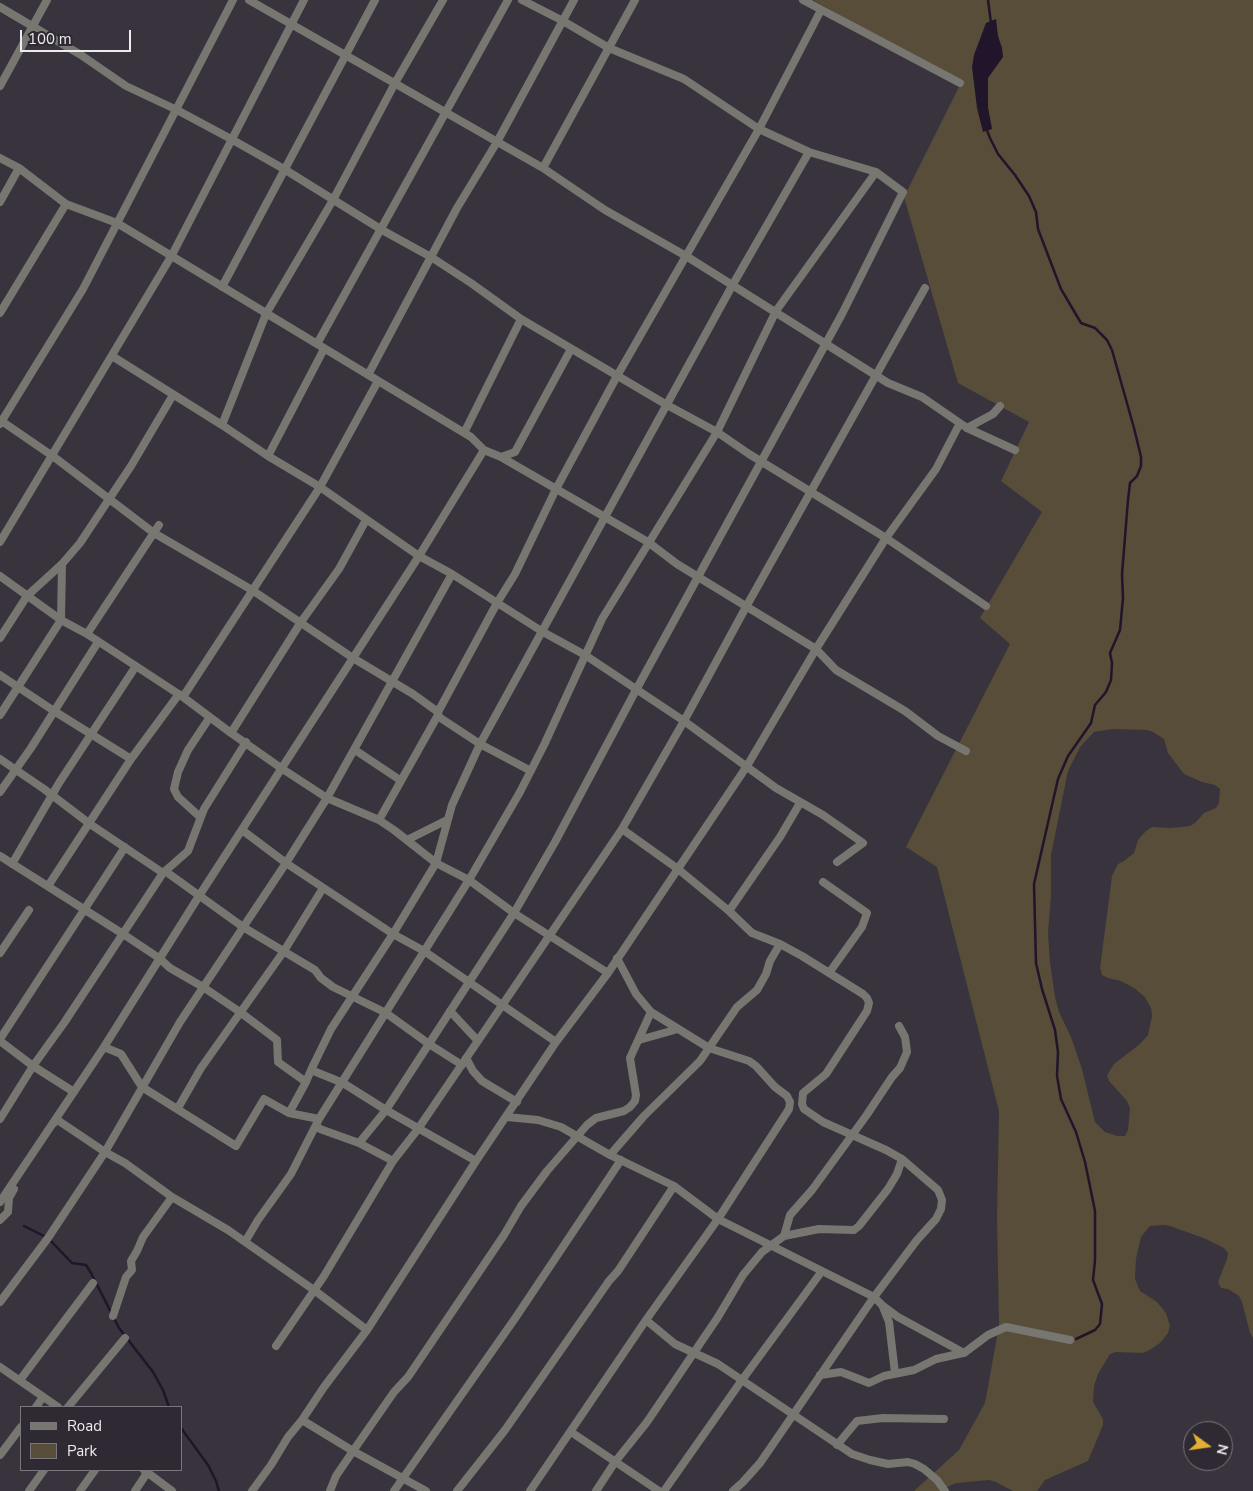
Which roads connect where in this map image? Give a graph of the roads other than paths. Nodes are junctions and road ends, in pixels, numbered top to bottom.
1 (47, 0) edge
2 (233, 0) edge
3 (249, 0) edge
4 (304, 0) edge
5 (375, 0) edge
6 (442, 0) edge
7 (508, 0) edge
8 (522, 0) edge
9 (574, 0) edge
10 (635, 0) edge
11 (803, 0) edge
12 (0, 7) edge
13 (821, 10) junction
14 (563, 21) junction
15 (291, 24) junction
16 (32, 28) junction
17 (609, 48) junction
18 (345, 55) junction
19 (395, 83) junction
20 (960, 84) dead end
21 (0, 86) edge
22 (177, 110) junction
23 (446, 113) junction
24 (759, 129) junction
25 (231, 139) junction
26 (497, 142) junction
27 (809, 152) junction
28 (0, 158) edge
29 (19, 168) junction
30 (543, 168) junction
31 (284, 169) junction
32 (876, 172) junction
33 (334, 200) junction
34 (0, 202) edge
35 (66, 204) junction
36 (117, 223) junction
37 (382, 230) junction
38 (172, 255) junction
39 (686, 256) junction
40 (431, 257) junction
41 (732, 286) junction
42 (222, 287) junction
43 (925, 288) dead end
44 (776, 311) junction
45 (0, 313) edge
46 (266, 314) junction
47 (521, 319) junction
48 (826, 344) junction
49 (321, 347) junction
50 (571, 349) junction
51 (112, 356) junction
52 (368, 375) junction
53 (877, 375) junction
54 (617, 376) junction
55 (378, 381) junction
56 (173, 395) junction
57 (667, 405) junction
58 (1000, 406) dead end
59 (0, 422) edge
60 (960, 423) junction
61 (222, 425) junction
62 (968, 428) junction
63 (717, 432) junction
64 (464, 433) junction
65 (484, 450) junction
66 (1015, 450) dead end
67 (268, 456) junction
68 (501, 457) junction
69 (761, 461) junction
70 (320, 487) junction
71 (556, 489) junction
72 (811, 492) junction
73 (109, 499) junction
74 (605, 518) junction
75 (366, 520) junction
76 (159, 525) dead end
77 (154, 533) junction
78 (886, 538) junction
79 (0, 542) edge
80 (648, 542) junction
81 (419, 556) junction
82 (62, 564) junction
83 (452, 574) junction
84 (0, 576) edge
85 (699, 577) junction
86 (252, 590) junction
87 (27, 596) junction
88 (497, 603) junction
89 (986, 606) dead end
90 (746, 607) junction
91 (62, 620) junction
92 (301, 622) junction
93 (543, 632) junction
94 (87, 634) junction
95 (0, 638) edge
96 (98, 642) junction
97 (816, 649) junction
98 (585, 655) junction
99 (353, 658) junction
100 (136, 666) junction
101 (0, 675) edge
102 (392, 680) junction
103 (18, 688) junction
104 (636, 690) junction
105 (181, 695) junction
106 (54, 711) junction
107 (438, 713) junction
108 (0, 715) edge
109 (210, 717) junction
110 (684, 721) junction
111 (230, 732) junction
112 (92, 734) junction
113 (246, 742) junction
114 (480, 744) junction
115 (355, 750) junction
116 (966, 751) dead end
117 (131, 758) junction
118 (0, 759) edge
119 (747, 766) junction
120 (281, 768) junction
121 (16, 770) junction
122 (531, 771) junction
123 (400, 780) junction
124 (0, 792) edge
125 (52, 795) junction
126 (327, 798) junction
127 (800, 804) junction
128 (200, 817) junction
129 (379, 820) junction
130 (447, 820) junction
131 (90, 824) junction
132 (622, 829) junction
133 (242, 830) junction
134 (407, 840) junction
135 (125, 847) junction
136 (0, 856) edge
137 (436, 862) junction
138 (837, 862) dead end
139 (286, 863) junction
140 (12, 864) junction
141 (678, 869) junction
142 (164, 872) junction
143 (469, 880) junction
144 (823, 882) dead end
145 (48, 886) junction
146 (323, 888) junction
147 (199, 896) junction
148 (29, 910) dead end
149 (85, 911) junction
150 (730, 911) junction
151 (514, 913) junction
152 (243, 927) junction
153 (123, 934) junction
154 (393, 934) junction
155 (550, 936) junction
156 (780, 944) junction
157 (424, 950) junction
158 (284, 951) junction
159 (0, 953) edge
160 (159, 958) junction
161 (617, 958) junction
162 (608, 973) junction
163 (829, 973) junction
164 (469, 983) junction
165 (204, 987) junction
166 (352, 997) junction
167 (502, 1005) junction
168 (450, 1011) junction
169 (240, 1012) junction
170 (650, 1012) junction
171 (386, 1013) junction
172 (899, 1026) dead end
173 (678, 1029) junction
174 (0, 1040) edge
175 (639, 1040) junction
176 (478, 1041) junction
177 (556, 1042) junction
178 (429, 1044) junction
179 (104, 1047) junction
180 (710, 1048) junction
181 (464, 1061) junction
182 (33, 1066) junction
183 (311, 1070) junction
184 (306, 1082) junction
185 (343, 1082) junction
186 (142, 1086) junction
187 (74, 1092) junction
188 (787, 1096) junction
189 (801, 1098) junction
190 (517, 1102) junction
191 (803, 1107) junction
192 (178, 1108) junction
193 (386, 1110) junction
194 (289, 1113) junction
195 (507, 1117) junction
196 (784, 1118) junction
197 (0, 1119) edge
198 (56, 1119) junction
199 (319, 1119) junction
200 (418, 1129) junction
201 (577, 1135) junction
202 (852, 1136) junction
203 (359, 1143) junction
204 (105, 1152) junction
205 (610, 1155) junction
206 (902, 1159) junction
207 (621, 1160) junction
208 (393, 1161) junction
209 (476, 1161) junction
210 (674, 1186) junction
211 (172, 1197) junction
212 (0, 1202) edge
213 (718, 1219) junction
214 (0, 1220) edge
215 (784, 1236) junction
216 (245, 1242) junction
217 (772, 1245) junction
218 (822, 1271) junction
219 (93, 1283) dead end
220 (314, 1290) junction
221 (874, 1297) junction
222 (0, 1302) edge
223 (882, 1306) junction
224 (113, 1316) dead end
225 (646, 1320) junction
226 (367, 1330) junction
227 (125, 1338) dead end
228 (1070, 1340) dead end
229 (276, 1346) dead end
230 (693, 1353) junction
231 (963, 1353) junction
232 (1, 1370) edge
233 (895, 1373) junction
234 (820, 1375) junction
235 (20, 1380) junction
236 (742, 1380) junction
237 (43, 1398) junction
238 (37, 1406) edge
239 (56, 1406) edge
240 (69, 1406) edge
241 (792, 1414) junction
242 (944, 1419) dead end
243 (302, 1420) junction
244 (20, 1428) edge
245 (571, 1432) junction
246 (837, 1445) junction
247 (354, 1451) junction
248 (0, 1455) edge
249 (615, 1462) junction
250 (43, 1471) edge
251 (94, 1471) edge
252 (146, 1471) edge
253 (403, 1477) junction
254 (29, 1491) edge
255 (80, 1491) edge
256 (135, 1491) edge
257 (172, 1491) edge
258 (252, 1491) edge
259 (330, 1491) edge
260 (394, 1491) edge
261 (426, 1491) edge
262 (457, 1491) edge
263 (530, 1491) edge
264 (596, 1491) edge
265 (659, 1491) edge
266 (664, 1491) edge
267 (733, 1491) edge
268 (945, 1491) edge

1 - 16 street
2 - 22 street
3 - 15 street
4 - 15 street
5 - 18 street
6 - 19 street
7 - 23 street
8 - 14 street
9 - 14 street
10 - 17 street
11 - 13 street
12 - 16 street
13 - 20 street
13 - 24 street
14 - 17 street
14 - 26 street
15 - 18 street
15 - 25 street
16 - 21 street
16 - 22 street
17 - 24 street
17 - 30 street
18 - 19 street
18 - 31 street
19 - 23 street
19 - 33 street
22 - 25 street
22 - 36 street
23 - 26 street
23 - 37 street
24 - 27 street
24 - 39 street
25 - 31 street
25 - 38 street
26 - 30 street
26 - 40 street
27 - 32 street
27 - 41 street
28 - 29 street
29 - 34 street
29 - 35 street
30 - 39 street
31 - 33 street
31 - 42 street
32 - 44 street
32 - 48 street
33 - 37 street
33 - 46 street
35 - 36 street
35 - 45 street
36 - 38 street
36 - 59 street
37 - 40 street
37 - 49 street
38 - 42 street
38 - 51 street
39 - 41 street
39 - 54 street
40 - 47 street
40 - 52 street
41 - 44 street
41 - 57 street
42 - 46 street
43 - 53 street
44 - 48 street
44 - 63 street
46 - 49 street
46 - 61 street
47 - 50 street
47 - 64 street
48 - 53 street
48 - 69 street
49 - 52 street
49 - 67 street
50 - 54 street
50 - 68 street
51 - 56 street
51 - 79 street
52 - 55 street
53 - 60 street
53 - 72 street
54 - 57 street
54 - 71 street
55 - 64 street
55 - 70 street
56 - 61 street
56 - 73 street
57 - 63 street
57 - 74 street
58 - 62 street
59 - 73 street
60 - 62 street
60 - 78 street
61 - 67 street
62 - 66 street
63 - 69 street
63 - 80 street
64 - 65 street
65 - 68 street
65 - 81 street
67 - 70 street
68 - 71 street
69 - 72 street
69 - 85 street
70 - 75 street
70 - 86 street
71 - 74 street
71 - 88 street
72 - 78 street
72 - 90 street
73 - 77 street
73 - 82 street
74 - 80 street
74 - 93 street
75 - 81 street
75 - 92 street
76 - 77 street
77 - 86 street
77 - 94 street
78 - 89 street
78 - 97 street
80 - 85 street
80 - 98 street
81 - 83 street
81 - 99 street
82 - 87 street
82 - 91 street
83 - 88 street
83 - 102 street
84 - 87 street
85 - 90 street
85 - 104 street
86 - 92 street
86 - 105 street
87 - 91 street
87 - 95 street
88 - 93 street
88 - 107 street
90 - 97 street
90 - 110 street
91 - 94 street
91 - 103 street
92 - 99 street
92 - 111 street
93 - 98 street
93 - 114 street
94 - 96 street
96 - 100 street
96 - 106 street
97 - 116 street
97 - 119 street
98 - 104 street
98 - 122 street
99 - 102 street
99 - 120 street
100 - 105 street
100 - 112 street
101 - 103 street
102 - 107 street
102 - 115 street
103 - 106 street
103 - 108 street
104 - 110 street
104 - 151 street
105 - 109 street
105 - 117 street
106 - 112 street
106 - 121 street
107 - 114 street
107 - 123 street
109 - 111 street
109 - 128 street
110 - 119 street
110 - 132 street
111 - 113 street
112 - 117 street
112 - 125 street
113 - 120 street
113 - 128 street
114 - 122 street
114 - 130 street
115 - 123 street
115 - 126 street
117 - 131 street
118 - 121 street
119 - 127 street
119 - 141 street
120 - 126 street
120 - 133 street
121 - 124 street
121 - 125 street
122 - 143 street
123 - 129 street
125 - 131 street
125 - 140 street
126 - 129 street
126 - 139 street
127 - 138 street
127 - 150 street
128 - 142 street
129 - 134 street
130 - 134 street
130 - 137 street
131 - 135 street
131 - 145 street
132 - 141 street
132 - 155 street
133 - 139 street
133 - 147 street
134 - 137 street
135 - 142 street
135 - 149 street
136 - 140 street
137 - 143 street
137 - 154 street
139 - 146 street
139 - 152 street
140 - 145 street
141 - 150 street
141 - 161 street
142 - 147 street
142 - 153 street
143 - 151 street
143 - 157 street
144 - 163 street
145 - 149 street
146 - 154 street
146 - 158 street
147 - 152 street
147 - 160 street
148 - 159 street
149 - 153 street
149 - 174 street
150 - 156 street
151 - 155 street
151 - 164 street
152 - 158 street
152 - 165 street
153 - 160 street
153 - 182 street
154 - 157 street
154 - 166 street
155 - 162 street
155 - 167 street
156 - 163 street
156 - 180 street
157 - 164 street
157 - 171 street
158 - 166 street
158 - 169 street
160 - 165 street
160 - 179 street
161 - 162 street
161 - 170 street
162 - 177 street
163 - 189 street
164 - 167 street
164 - 168 street
165 - 169 street
165 - 186 street
166 - 171 street
166 - 183 street
167 - 176 street
167 - 177 street
168 - 176 street
168 - 178 street
169 - 184 street
169 - 192 street
170 - 173 street
170 - 175 street
171 - 178 street
171 - 185 street
172 - 202 street
173 - 175 street
173 - 180 street
174 - 182 street
175 - 201 street
176 - 181 street
177 - 190 street
178 - 181 street
178 - 193 street
179 - 186 street
179 - 187 street
180 - 188 street
180 - 205 street
181 - 190 street
181 - 200 street
182 - 187 street
182 - 197 street
183 - 184 street
183 - 185 street
184 - 194 street
185 - 193 street
185 - 199 street
186 - 192 street
186 - 204 street
187 - 198 street
188 - 189 street
188 - 196 street
189 - 191 street
190 - 195 street
191 - 196 street
191 - 202 street
192 - 194 street
193 - 200 street
193 - 203 street
194 - 199 street
195 - 201 street
195 - 209 street
196 - 213 street
198 - 204 street
198 - 212 street
198 - 214 street
199 - 203 street
199 - 216 street
200 - 208 street
200 - 209 street
201 - 205 street
201 - 247 street
202 - 206 street
202 - 215 street
203 - 208 street
204 - 211 street
204 - 222 street
205 - 207 street
206 - 215 street
206 - 221 street
207 - 210 street
207 - 253 street
208 - 220 street
209 - 226 street
210 - 213 street
210 - 262 street
211 - 216 street
211 - 224 street
213 - 217 street
213 - 225 street
215 - 217 street
216 - 220 street
217 - 218 street
217 - 230 street
218 - 221 street
218 - 236 street
219 - 235 street
220 - 226 street
220 - 229 street
221 - 223 street
221 - 234 street
223 - 231 street
223 - 233 street
225 - 230 street
225 - 245 street
226 - 243 street
227 - 240 street
228 - 231 street
230 - 236 street
230 - 249 street
231 - 233 street
232 - 235 street
233 - 234 street
234 - 241 street
235 - 237 street
236 - 241 street
236 - 266 street
237 - 238 street
237 - 239 street
241 - 246 street
241 - 267 street
242 - 246 street
243 - 247 street
243 - 258 street
244 - 248 street
245 - 249 street
245 - 263 street
246 - 268 street
247 - 253 street
247 - 259 street
249 - 264 street
249 - 265 street
250 - 254 street
251 - 255 street
252 - 256 street
252 - 257 street
253 - 260 street
253 - 261 street

